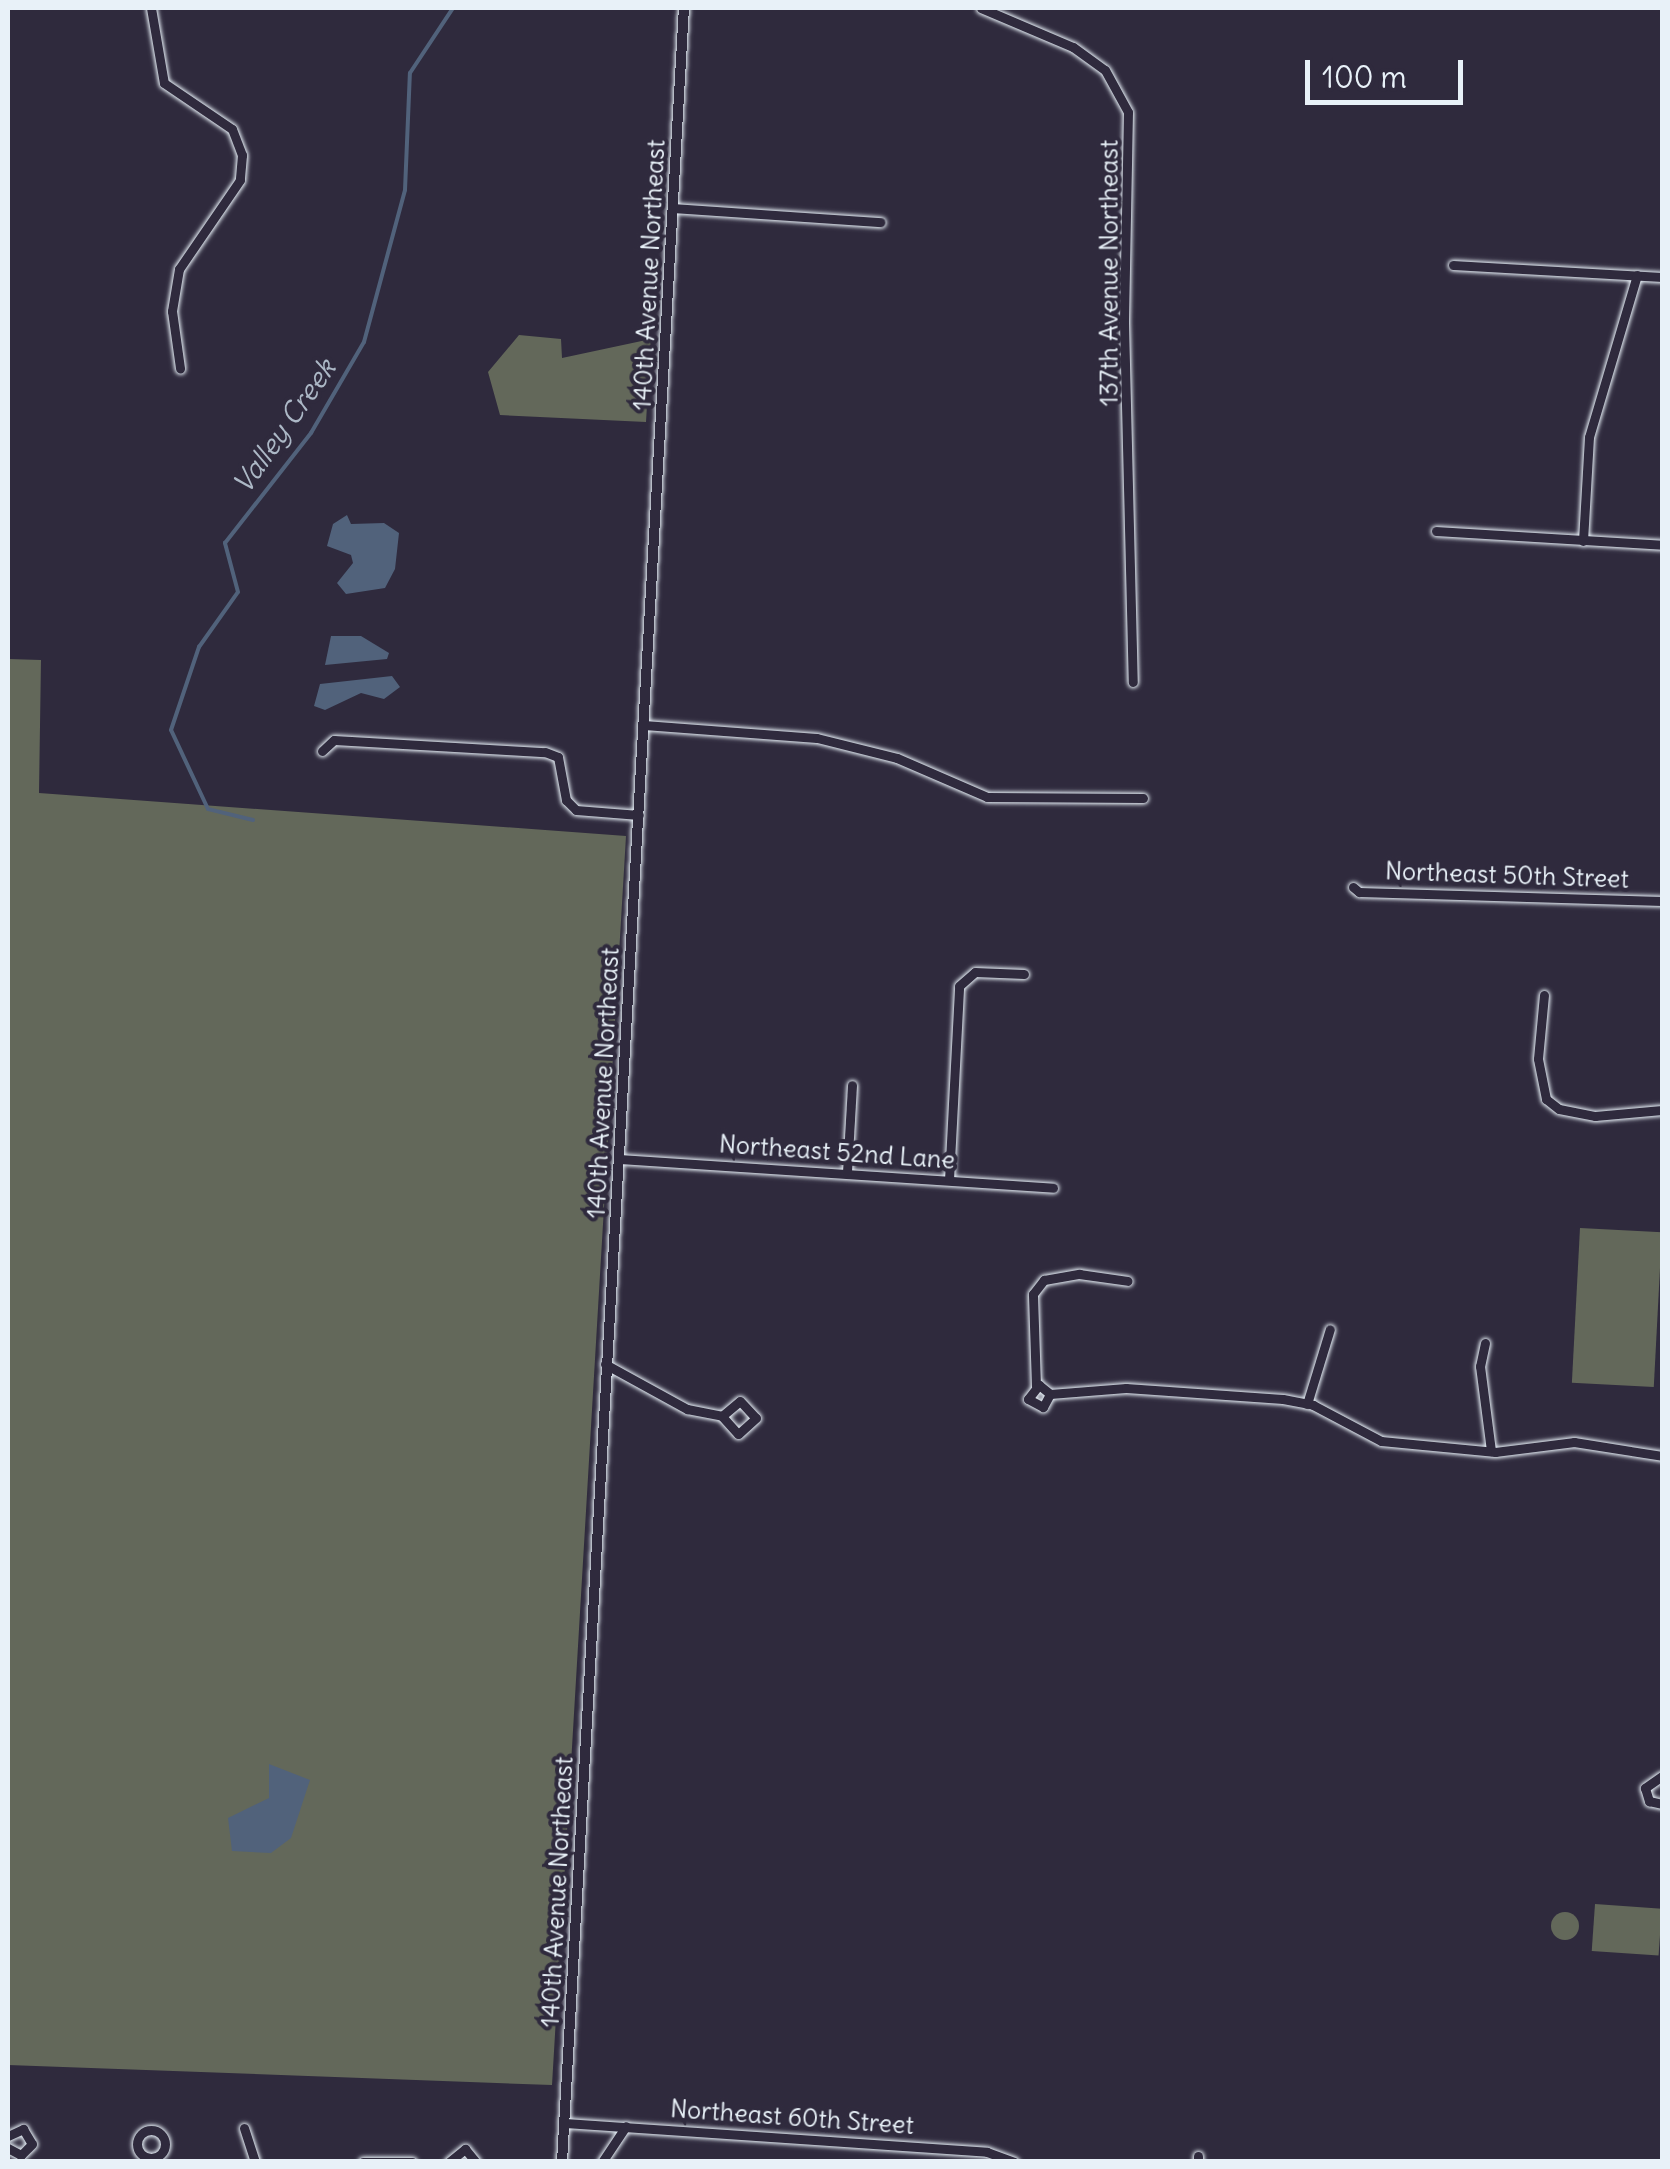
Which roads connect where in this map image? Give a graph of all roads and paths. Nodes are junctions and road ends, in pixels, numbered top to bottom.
1 (151, 8) edge
2 (684, 8) edge
3 (981, 8) edge
4 (673, 208) junction
5 (881, 222) dead end
6 (1453, 265) dead end
7 (1636, 276) junction
8 (1662, 278) edge
9 (180, 368) dead end
10 (1436, 531) dead end
11 (1583, 541) junction
12 (1662, 545) edge
13 (1133, 682) dead end
14 (644, 725) junction
15 (322, 751) dead end
16 (1144, 798) dead end
17 (639, 814) junction
18 (1353, 887) dead end
19 (1662, 900) edge
20 (1024, 974) dead end
21 (1544, 995) dead end
22 (852, 1085) dead end
23 (1662, 1110) edge
24 (620, 1159) junction
25 (847, 1172) junction
26 (950, 1180) junction
27 (1052, 1188) dead end
28 (1128, 1281) dead end
29 (1330, 1330) dead end
30 (1485, 1343) dead end
31 (605, 1364) junction
32 (1036, 1386) junction
33 (1050, 1394) junction
34 (1307, 1404) junction
35 (722, 1416) dead end
36 (1491, 1452) junction
37 (1662, 1456) edge
38 (1662, 1776) edge
39 (1662, 1804) edge
40 (564, 2123) junction
41 (626, 2126) junction
42 (244, 2128) dead end
43 (8, 2136) edge
44 (8, 2148) edge
45 (26, 2158) edge
46 (255, 2162) edge
47 (363, 2162) edge
48 (412, 2162) edge
49 (449, 2162) edge
50 (476, 2162) edge
51 (562, 2162) edge
52 (602, 2162) edge
53 (1014, 2162) edge

1 - 9 street
2 - 4 street, 140th Avenue Northeast
3 - 13 street, 137th Avenue Northeast
4 - 5 street
4 - 14 street, 140th Avenue Northeast
6 - 7 street
7 - 8 street
7 - 11 street
10 - 11 street
11 - 12 street
14 - 16 street
14 - 17 street, 140th Avenue Northeast
15 - 17 street
17 - 24 street, 140th Avenue Northeast
18 - 19 street, Northeast 50th Street
20 - 26 street
21 - 23 street
22 - 25 street
24 - 25 street, Northeast 52nd Lane
24 - 31 street, 140th Avenue Northeast
25 - 26 street, Northeast 52nd Lane
26 - 27 street, Northeast 52nd Lane
28 - 32 street
29 - 34 street
30 - 36 street
31 - 35 street
31 - 40 street, 140th Avenue Northeast
32 - 33 street
32 - 33 street
33 - 34 street
34 - 36 street
36 - 37 street
38 - 39 street
40 - 41 street, Northeast 60th Street
40 - 51 street, 140th Avenue Northeast
41 - 52 street
41 - 53 street, Northeast 60th Street
42 - 46 street
43 - 45 street
44 - 45 street
47 - 48 street
49 - 50 street

